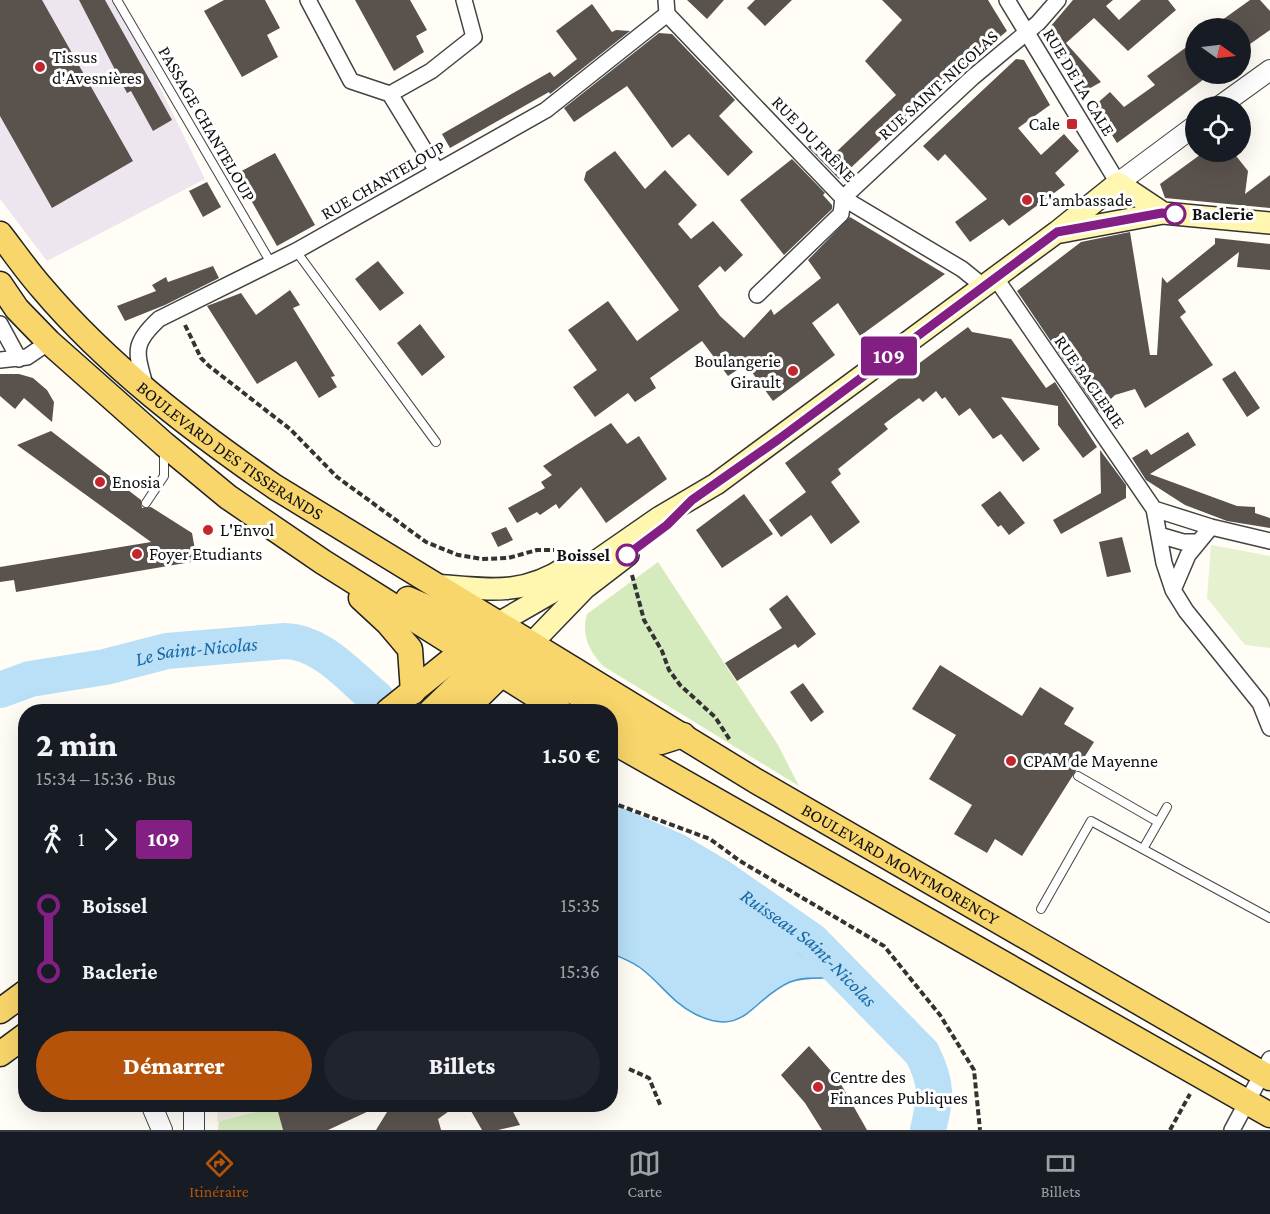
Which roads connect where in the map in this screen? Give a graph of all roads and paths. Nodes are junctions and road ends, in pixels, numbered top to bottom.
1 (117, 0) edge
2 (308, 0) edge
3 (464, 0) edge
4 (1008, 0) edge
5 (1058, 0) edge
6 (667, 7) edge
7 (1027, 32) junction
8 (1270, 70) edge
9 (390, 94) junction
10 (1234, 96) edge
11 (1185, 133) edge
12 (437, 171) junction
13 (1118, 183) junction
14 (843, 198) junction
15 (1162, 213) junction
16 (1270, 223) edge
17 (1057, 232) junction
18 (0, 234) edge
19 (296, 251) junction
20 (271, 263) junction
21 (989, 281) junction
22 (0, 284) edge
23 (757, 295) dead end
24 (178, 310) junction
25 (0, 324) edge
26 (49, 342) junction
27 (19, 359) junction
28 (0, 360) edge
29 (147, 391) junction
30 (436, 442) dead end
31 (164, 444) junction
32 (692, 500) junction
33 (146, 503) dead end
34 (1154, 509) junction
35 (1211, 527) junction
36 (1159, 535) junction
37 (1270, 541) edge
38 (1196, 542) junction
39 (626, 556) junction
40 (323, 562) junction
41 (570, 564) junction
42 (434, 585) junction
43 (1173, 590) junction
44 (495, 649) junction
45 (413, 692) junction
46 (1265, 700) edge
47 (397, 704) edge
48 (438, 704) edge
49 (468, 704) edge
50 (553, 704) edge
51 (593, 704) edge
52 (615, 704) edge
53 (618, 705) edge
54 (618, 718) edge
55 (1270, 728) edge
56 (683, 735) junction
57 (731, 740) dead end
58 (618, 745) edge
59 (1078, 776) dead end
60 (618, 805) edge
61 (1167, 807) dead end
62 (1158, 822) junction
63 (1143, 849) junction
64 (1041, 909) dead end
65 (1270, 918) edge
66 (18, 998) edge
67 (0, 1011) edge
68 (18, 1041) edge
69 (1, 1054) edge
70 (18, 1057) edge
71 (629, 1070) dead end
72 (1267, 1070) edge
73 (1201, 1075) junction
74 (1247, 1102) junction
75 (661, 1107) dead end
76 (155, 1112) edge
77 (194, 1112) edge
78 (1270, 1116) edge
79 (162, 1130) edge
80 (194, 1130) edge
81 (980, 1130) edge
82 (1170, 1130) edge
83 (1232, 1130) edge

1 - 20 lane, PASSAGE CHANTELOUP
2 - 9 street
3 - 9 street
4 - 7 street, RUE DE LA CALE
5 - 7 street, RUE SAINT-NICOLAS
6 - 12 street, RUE CHANTELOUP
6 - 14 street, RUE DU FRÊNE
7 - 13 street, RUE DE LA CALE
7 - 14 street, RUE SAINT-NICOLAS
8 - 10 street
9 - 12 street
11 - 13 street
12 - 19 street, RUE CHANTELOUP
13 - 15 main road
13 - 17 main road
14 - 21 street, RUE DU FRÊNE
14 - 23 street
15 - 16 main road
15 - 17 main road
17 - 21 main road
18 - 29 main road, BOULEVARD DES TISSERANDS
19 - 20 street, RUE CHANTELOUP
19 - 30 lane
20 - 24 street, RUE CHANTELOUP
21 - 32 main road
21 - 34 street, RUE BACLERIE
22 - 26 main road, BOULEVARD DES TISSERANDS
24 - 29 street, RUE CHANTELOUP
24 - 41 path
25 - 27 street
26 - 27 street
26 - 31 main road, BOULEVARD DES TISSERANDS
27 - 28 street
29 - 42 main road, BOULEVARD DES TISSERANDS
31 - 33 lane
31 - 40 main road, BOULEVARD DES TISSERANDS
32 - 39 main road
32 - 41 main road
32 - 44 main road
34 - 35 street
34 - 36 street, RUE BACLERIE
35 - 37 street
35 - 38 street
36 - 38 street
36 - 43 street, RUE BACLERIE
38 - 43 street
39 - 44 main road
39 - 57 path
40 - 44 main road
40 - 45 main road
41 - 42 main road
42 - 44 main road, BOULEVARD DES TISSERANDS
43 - 46 street, RUE BACLERIE
44 - 45 main road
44 - 48 main road
44 - 49 main road
44 - 50 main road
44 - 51 main road
44 - 52 main road, BOULEVARD MONTMORENCY
45 - 47 main road
46 - 55 street, RUE BACLERIE
53 - 56 main road, BOULEVARD MONTMORENCY
54 - 56 main road
56 - 72 main road, BOULEVARD MONTMORENCY
58 - 73 main road, BOULEVARD MONTMORENCY
59 - 62 lane
60 - 81 path
61 - 62 lane
62 - 63 lane
63 - 64 lane
63 - 65 lane
66 - 67 main road
68 - 69 main road
69 - 70 main road
71 - 75 path
72 - 74 street
73 - 74 main road, BOULEVARD MONTMORENCY
73 - 82 path
74 - 78 main road, BOULEVARD MONTMORENCY
74 - 83 street
76 - 79 street
77 - 80 street

